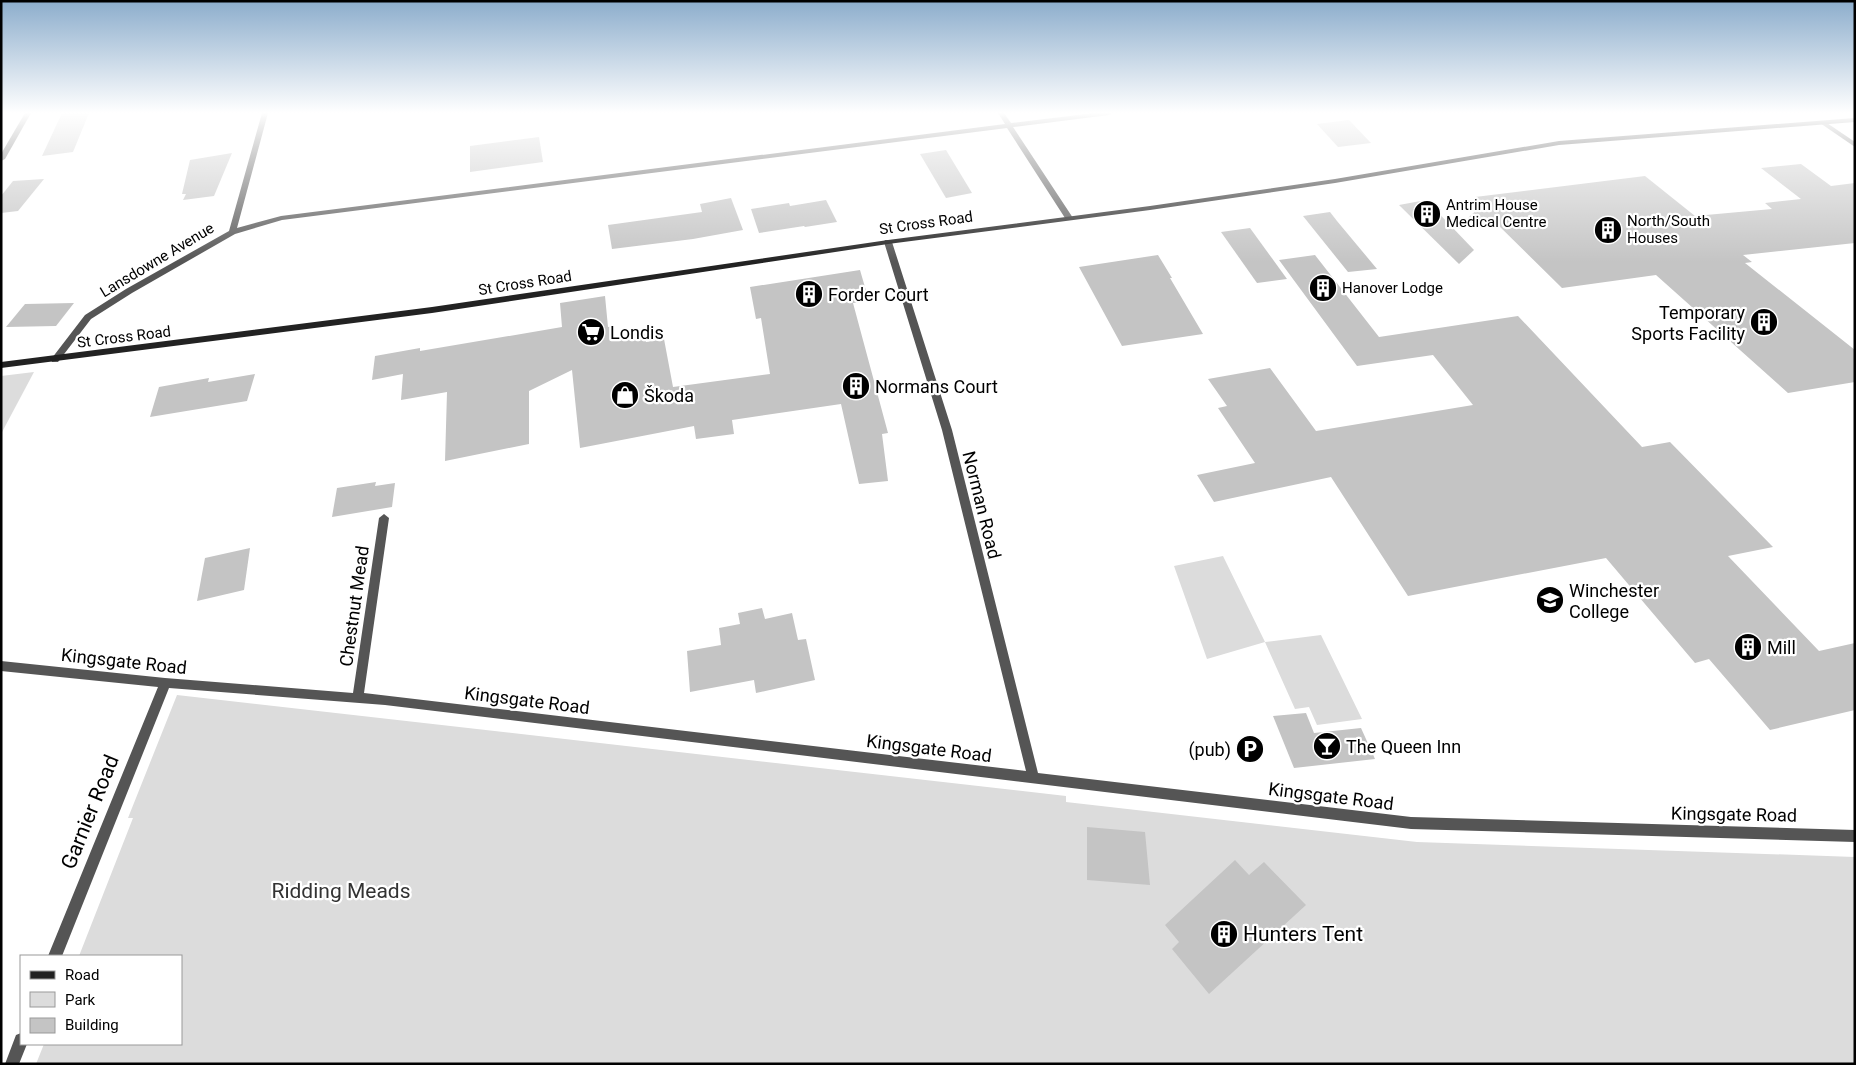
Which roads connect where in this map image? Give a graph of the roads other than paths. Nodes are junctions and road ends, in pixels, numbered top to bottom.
1 (251, 163) edge
2 (713, 163) edge
3 (1033, 163) edge
4 (1440, 163) edge
5 (1069, 218) junction
6 (232, 232) junction
7 (888, 242) junction
8 (55, 360) junction
9 (1, 365) edge
10 (384, 518) dead end
11 (1, 666) edge
12 (165, 683) junction
13 (358, 698) junction
14 (1034, 778) junction
15 (1855, 836) edge
16 (55, 955) edge
17 (20, 1043) edge
18 (12, 1064) edge

1 - 6 street, Lansdowne Avenue
2 - 6 street
3 - 5 street
4 - 5 main road, St Cross Road
5 - 7 main road, St Cross Road
6 - 8 street, Lansdowne Avenue
7 - 8 main road, St Cross Road
7 - 14 street, Norman Road
8 - 9 main road, St Cross Road
10 - 13 street, Chestnut Mead
11 - 12 street, Kingsgate Road
12 - 13 street, Kingsgate Road
12 - 16 street, Garnier Road
13 - 14 street, Kingsgate Road
14 - 15 street, Kingsgate Road
17 - 18 street

